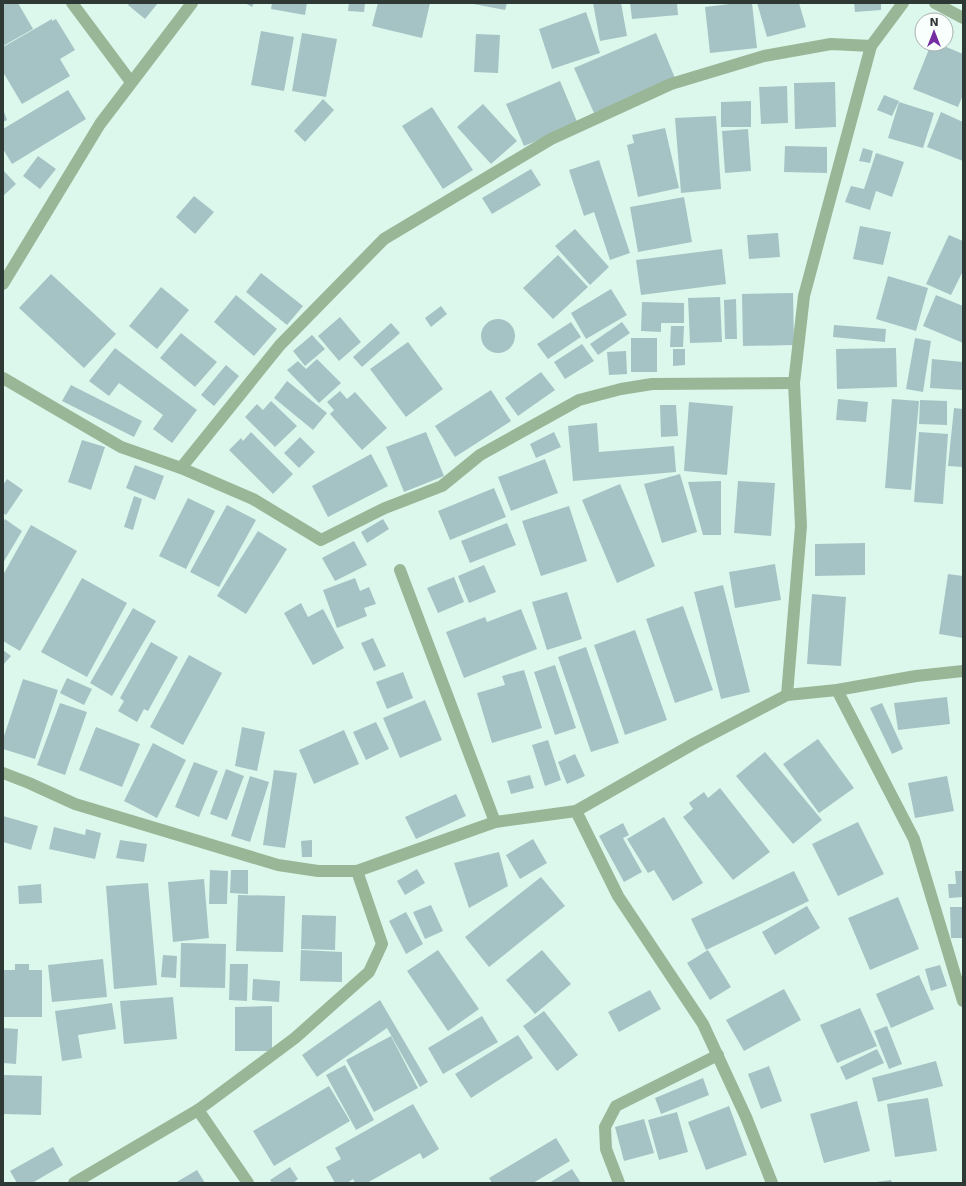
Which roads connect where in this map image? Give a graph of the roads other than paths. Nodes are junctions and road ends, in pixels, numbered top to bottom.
1 (72, 3) edge
2 (192, 3) edge
3 (903, 3) edge
4 (935, 3) edge
5 (963, 18) edge
6 (871, 46) junction
7 (131, 82) junction
8 (3, 284) edge
9 (3, 378) edge
10 (794, 383) junction
11 (181, 468) junction
12 (400, 570) dead end
13 (963, 672) edge
14 (837, 690) junction
15 (787, 695) junction
16 (3, 774) edge
17 (576, 810) junction
18 (495, 822) junction
19 (356, 871) junction
20 (963, 1001) edge
21 (718, 1055) junction
22 (198, 1110) junction
23 (74, 1183) edge
24 (248, 1183) edge
25 (619, 1183) edge
26 (772, 1183) edge

1 - 7 street
2 - 7 street
3 - 6 street
4 - 5 street
6 - 10 street
6 - 11 street
7 - 8 street
9 - 11 street
10 - 11 street
10 - 15 street
12 - 18 street
13 - 14 street
14 - 15 street
14 - 20 street
15 - 17 street
16 - 19 street
17 - 18 street
17 - 21 street
18 - 19 street
19 - 22 street
21 - 25 street
21 - 26 street
22 - 23 street
22 - 24 street

